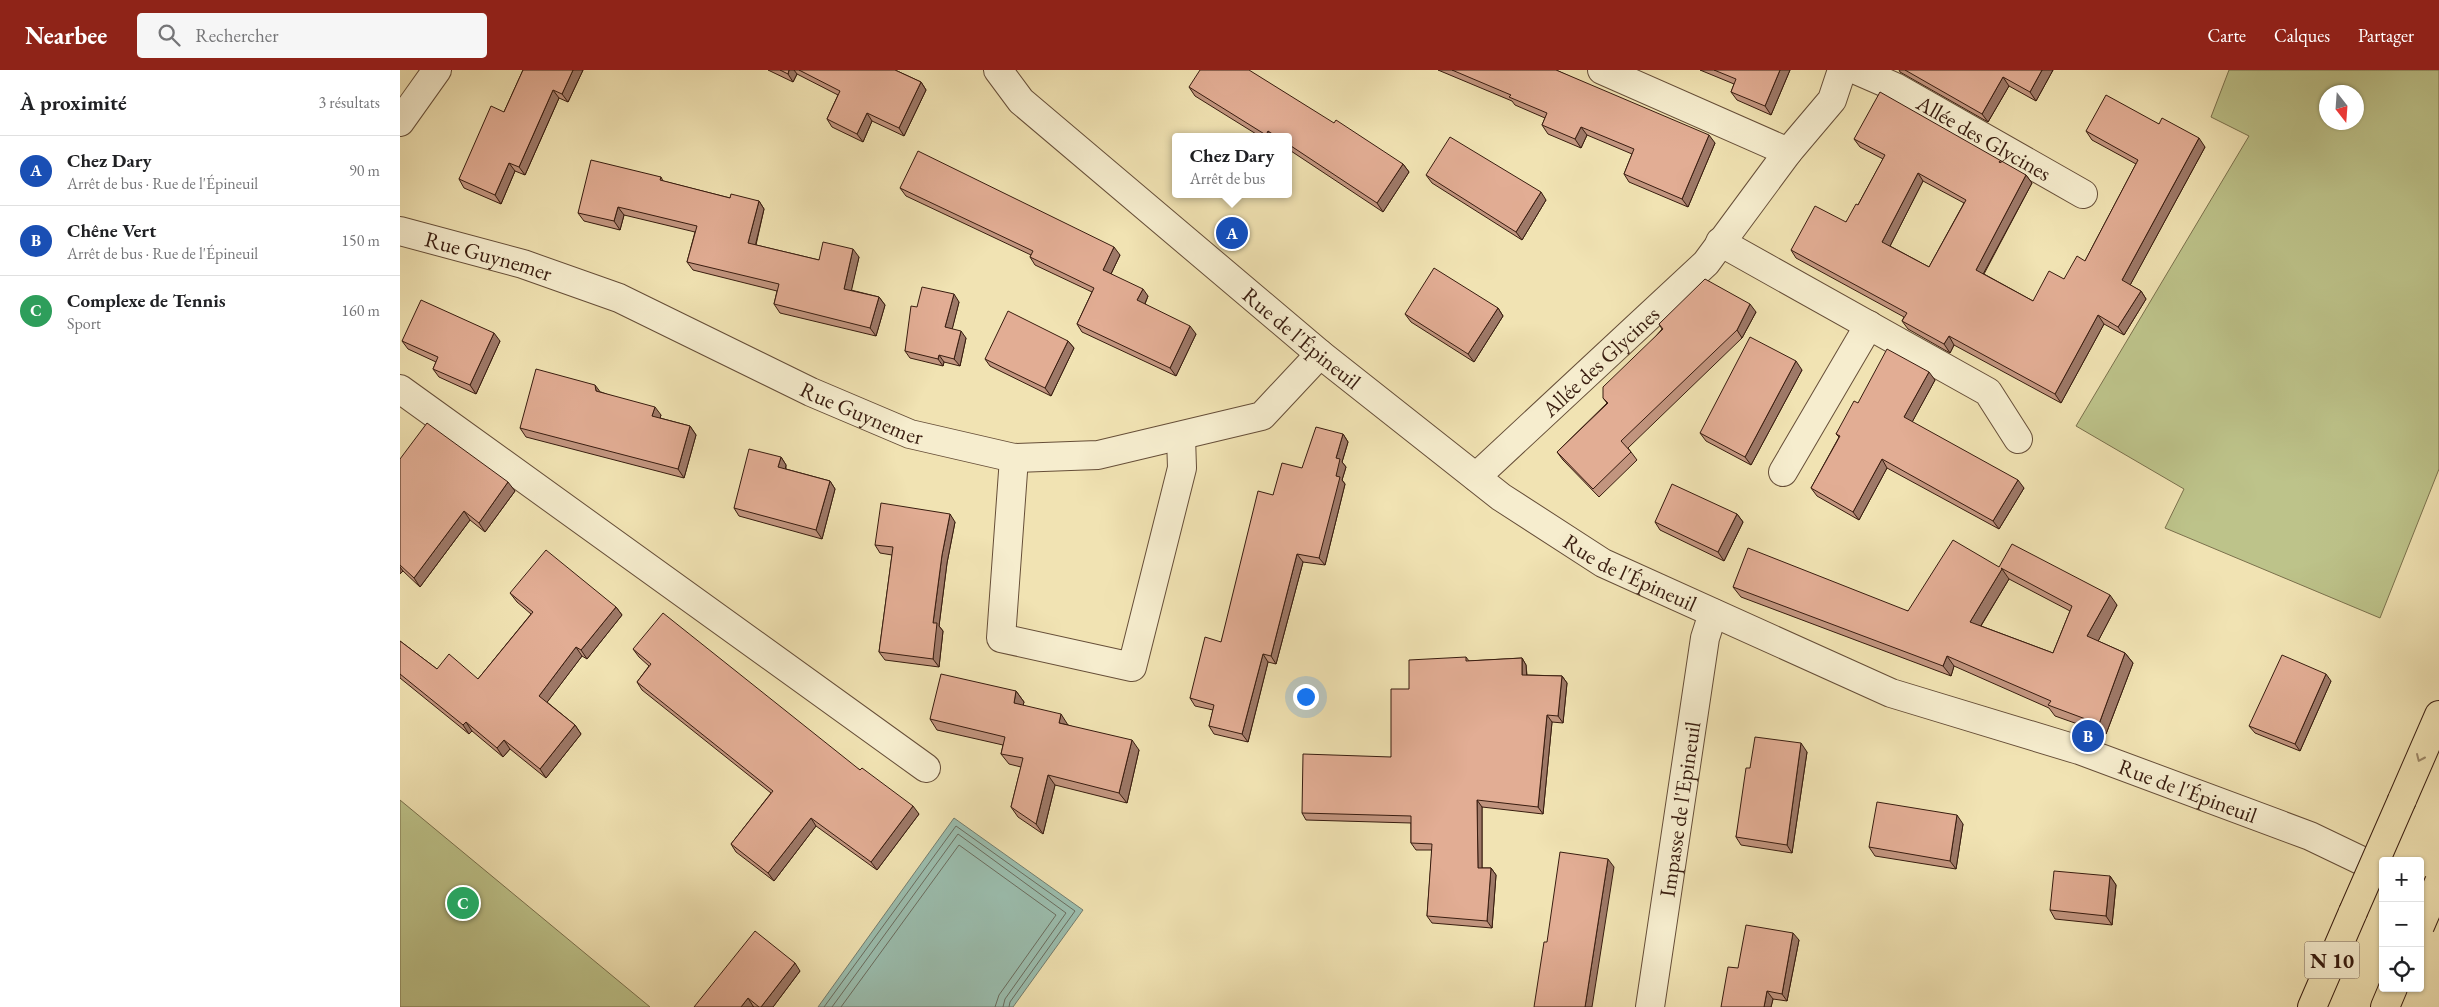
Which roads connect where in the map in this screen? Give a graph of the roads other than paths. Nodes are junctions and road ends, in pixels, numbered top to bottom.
1 (437, 70) edge
2 (998, 70) edge
3 (1602, 70) edge
4 (1842, 70) edge
5 (1856, 70) edge
6 (400, 122) edge
7 (1788, 152) junction
8 (2083, 194) dead end
9 (400, 231) edge
10 (1720, 242) junction
11 (1869, 325) junction
12 (1320, 354) junction
13 (400, 390) edge
14 (1181, 437) junction
15 (2018, 439) dead end
16 (1014, 458) junction
17 (1783, 472) dead end
18 (1476, 477) junction
19 (1713, 613) junction
20 (2439, 715) edge
21 (926, 768) dead end
22 (2379, 869) edge
23 (2439, 882) edge
24 (2424, 890) edge
25 (2439, 897) edge
26 (2424, 917) edge
27 (2391, 992) edge
28 (1650, 1007) edge
29 (2312, 1007) edge
30 (2385, 1007) edge

1 - 6 street
2 - 12 street, Rue de l'Épineuil
3 - 7 street
4 - 7 street, Allée des Glycines
5 - 8 street, Allée des Glycines
7 - 10 street, Allée des Glycines
9 - 16 street, Rue Guynemer
10 - 11 street
10 - 18 street, Allée des Glycines
11 - 15 street
11 - 17 street
12 - 14 street, Rue Guynemer
12 - 18 street, Rue de l'Épineuil
13 - 21 street
14 - 16 street, Rue Guynemer
14 - 16 street
18 - 19 street, Rue de l'Épineuil
19 - 22 street, Rue de l'Épineuil
19 - 28 street, Impasse de l'Epineuil
20 -> 29 highway, N 10, bridge
23 - 26 highway, bridge
24 - 25 street
27 - 30 highway

